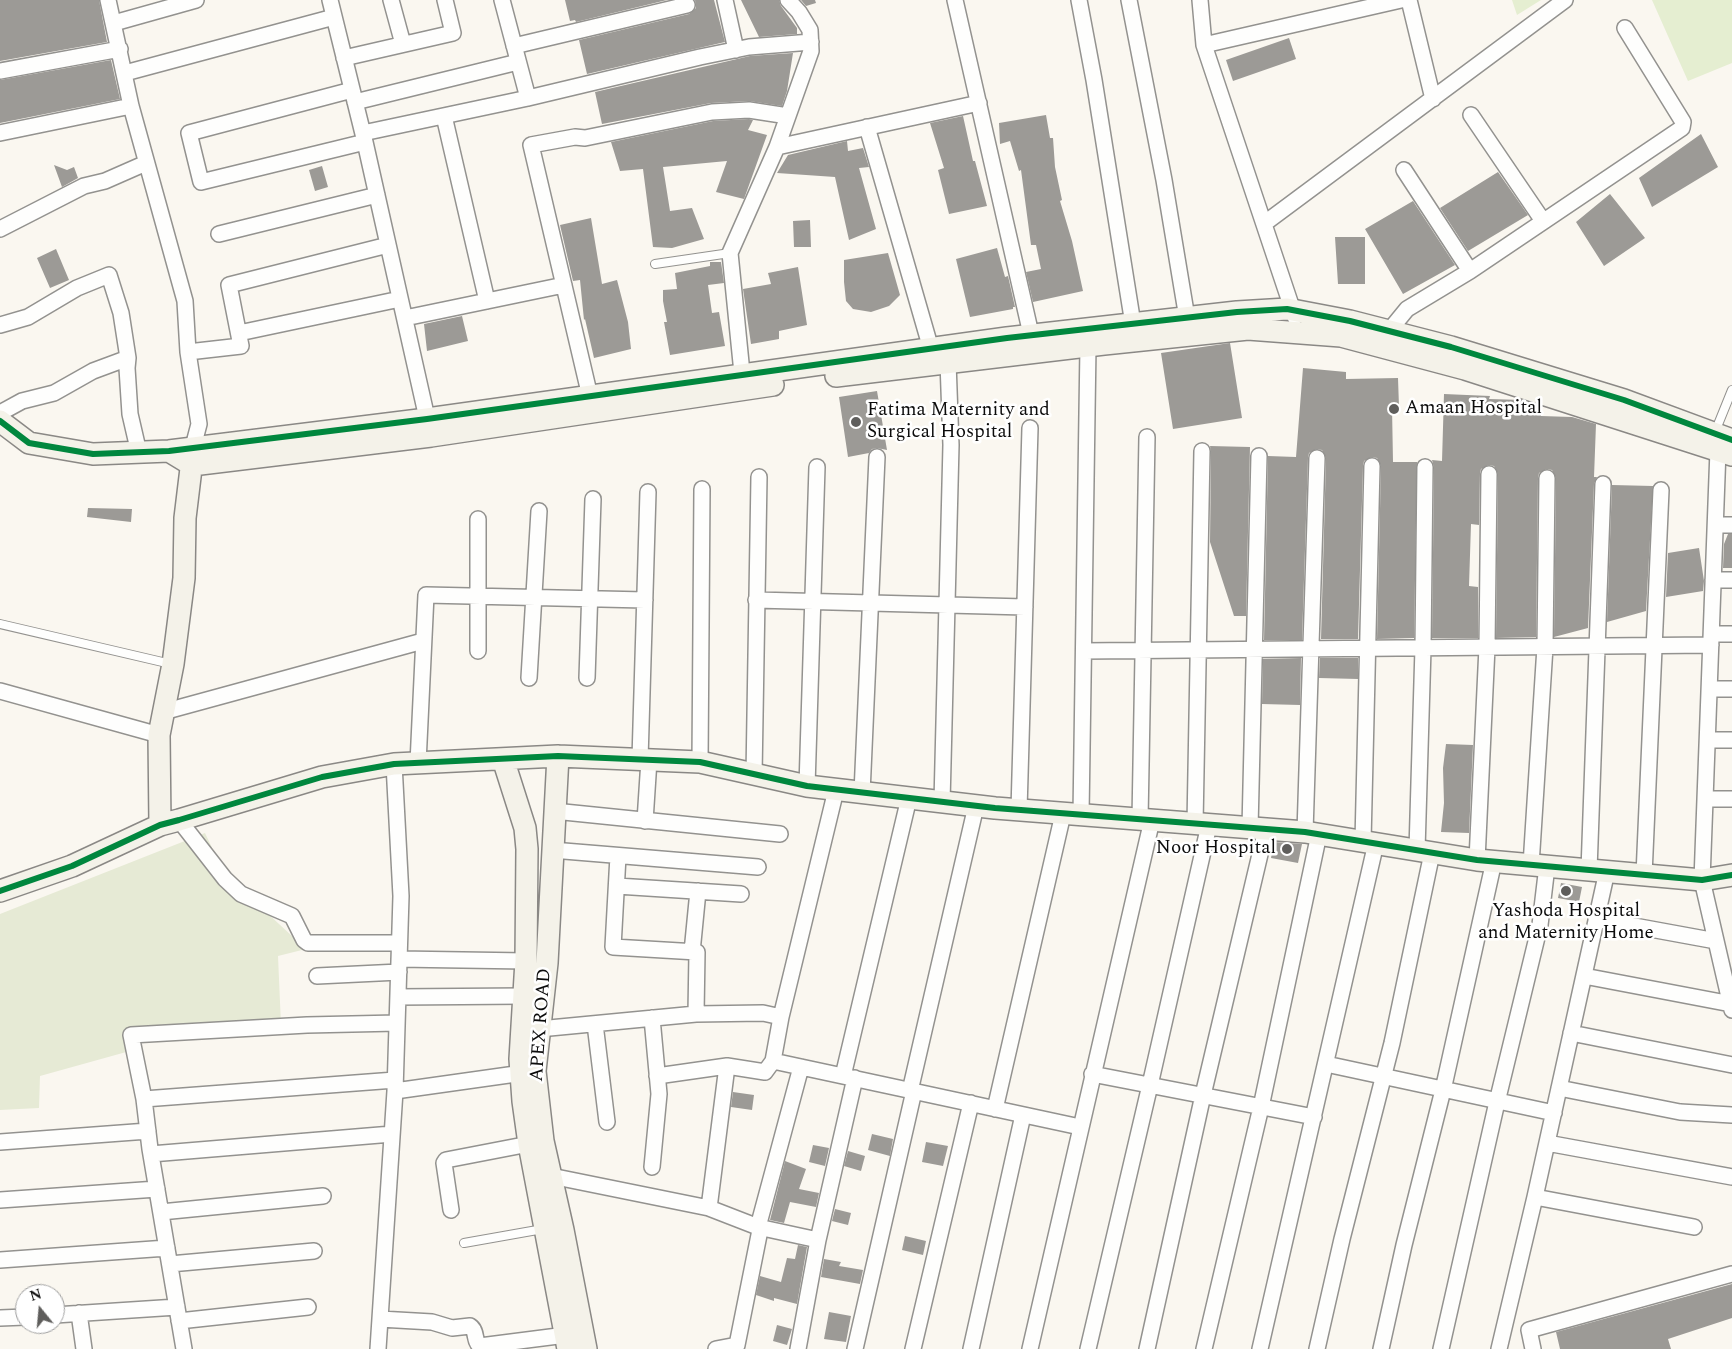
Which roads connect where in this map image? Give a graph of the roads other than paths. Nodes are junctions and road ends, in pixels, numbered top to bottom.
1 (108, 0) edge
2 (196, 0) edge
3 (330, 0) edge
4 (392, 0) edge
5 (445, 0) edge
6 (502, 0) edge
7 (725, 0) edge
8 (788, 0) edge
9 (955, 0) edge
10 (1079, 0) edge
11 (1129, 0) edge
12 (1200, 0) edge
13 (1401, 0) edge
14 (1409, 0) edge
15 (1565, 0) edge
16 (687, 5) dead end
17 (334, 17) junction
18 (114, 23) junction
19 (1625, 28) dead end
20 (811, 42) junction
21 (403, 44) junction
22 (1204, 45) junction
23 (514, 46) junction
24 (120, 49) junction
25 (736, 50) junction
26 (344, 58) junction
27 (518, 62) junction
28 (0, 71) edge
29 (125, 73) junction
30 (354, 96) junction
31 (528, 98) junction
32 (1433, 99) junction
33 (979, 103) junction
34 (131, 106) junction
35 (1472, 115) dead end
36 (444, 116) junction
37 (788, 116) junction
38 (867, 127) junction
39 (0, 133) edge
40 (364, 138) junction
41 (777, 147) junction
42 (146, 163) junction
43 (1404, 170) dead end
44 (377, 195) junction
45 (1543, 222) junction
46 (1265, 223) junction
47 (0, 229) edge
48 (219, 234) dead end
49 (388, 244) junction
50 (730, 253) junction
51 (655, 264) dead end
52 (1470, 271) junction
53 (564, 285) junction
54 (400, 299) junction
55 (487, 301) junction
56 (1294, 311) junction
57 (404, 318) junction
58 (1187, 318) junction
59 (1134, 324) junction
60 (0, 325) edge
61 (1390, 331) junction
62 (239, 333) junction
63 (1298, 333) junction
64 (1033, 344) junction
65 (1088, 346) junction
66 (931, 348) junction
67 (188, 352) junction
68 (128, 358) junction
69 (948, 362) junction
70 (743, 382) junction
71 (1732, 390) edge
72 (592, 404) junction
73 (0, 413) edge
74 (0, 421) edge
75 (429, 427) junction
76 (1030, 428) dead end
77 (1147, 437) dead end
78 (1724, 445) edge
79 (1202, 451) dead end
80 (139, 453) junction
81 (193, 456) junction
82 (1259, 456) dead end
83 (877, 457) dead end
84 (1317, 458) dead end
85 (1372, 466) dead end
86 (817, 467) dead end
87 (1425, 467) dead end
88 (1489, 474) dead end
89 (759, 477) dead end
90 (1547, 478) dead end
91 (1603, 484) dead end
92 (702, 489) dead end
93 (1661, 490) dead end
94 (648, 492) dead end
95 (593, 499) dead end
96 (539, 511) dead end
97 (478, 519) dead end
98 (1716, 525) junction
99 (1732, 525) edge
100 (1714, 580) junction
101 (1732, 580) edge
102 (478, 597) junction
103 (534, 598) junction
104 (590, 599) junction
105 (645, 600) junction
106 (756, 600) junction
107 (813, 601) junction
108 (870, 603) junction
109 (947, 605) junction
110 (1025, 607) junction
111 (0, 624) edge
112 (1732, 634) edge
113 (1711, 640) junction
114 (423, 641) junction
115 (1598, 646) junction
116 (1654, 646) junction
117 (1487, 647) junction
118 (1545, 647) junction
119 (1367, 648) junction
120 (1423, 648) junction
121 (1310, 649) junction
122 (1199, 650) junction
123 (1255, 650) junction
124 (478, 651) dead end
125 (1084, 651) junction
126 (1143, 651) junction
127 (173, 664) junction
128 (530, 678) dead end
129 (587, 678) dead end
130 (1710, 688) junction
131 (1732, 689) edge
132 (0, 691) edge
133 (163, 712) junction
134 (160, 735) junction
135 (1708, 740) junction
136 (1732, 740) edge
137 (558, 756) junction
138 (502, 759) junction
139 (645, 760) junction
140 (700, 762) junction
141 (418, 763) junction
142 (394, 764) junction
143 (754, 775) junction
144 (807, 786) junction
145 (836, 790) junction
146 (862, 792) junction
147 (909, 798) junction
148 (1706, 799) junction
149 (1732, 799) edge
150 (942, 802) junction
151 (976, 806) junction
152 (1019, 810) junction
153 (554, 811) junction
154 (1072, 814) junction
155 (645, 820) junction
156 (1146, 820) junction
157 (170, 822) junction
158 (1202, 824) junction
159 (1258, 828) junction
160 (1312, 833) junction
161 (780, 834) dead end
162 (1369, 842) junction
163 (552, 850) junction
164 (1424, 851) junction
165 (618, 856) junction
166 (1485, 861) junction
167 (1539, 865) junction
168 (758, 867) dead end
169 (1598, 870) junction
170 (1644, 874) junction
171 (1732, 875) edge
172 (1702, 880) junction
173 (616, 886) junction
174 (0, 891) edge
175 (698, 892) junction
176 (741, 894) dead end
177 (1596, 919) junction
178 (1716, 941) junction
179 (399, 943) junction
180 (692, 952) junction
181 (526, 961) junction
182 (1727, 965) edge
183 (399, 966) junction
184 (317, 976) dead end
185 (1584, 976) junction
186 (398, 996) junction
187 (524, 996) junction
188 (1731, 1007) edge
189 (696, 1014) junction
190 (781, 1017) junction
191 (652, 1018) junction
192 (397, 1023) junction
193 (595, 1024) junction
194 (539, 1029) junction
195 (1571, 1033) junction
196 (773, 1061) junction
197 (1326, 1064) junction
198 (1732, 1065) edge
199 (727, 1066) junction
200 (801, 1067) junction
201 (528, 1072) junction
202 (1092, 1074) junction
203 (657, 1076) junction
204 (849, 1077) junction
205 (1383, 1078) junction
206 (395, 1085) junction
207 (1150, 1085) junction
208 (1559, 1088) junction
209 (1443, 1090) junction
210 (912, 1091) junction
211 (1203, 1095) junction
212 (144, 1099) junction
213 (1497, 1102) junction
214 (970, 1103) junction
215 (1261, 1107) junction
216 (995, 1109) junction
217 (1554, 1113) junction
218 (1023, 1115) junction
219 (1732, 1115) edge
220 (1314, 1117) junction
221 (607, 1122) dead end
222 (1080, 1127) junction
223 (148, 1131) junction
224 (392, 1134) junction
225 (0, 1142) edge
226 (1547, 1143) junction
227 (529, 1144) junction
228 (151, 1154) junction
229 (652, 1167) dead end
230 (551, 1176) junction
231 (1732, 1177) edge
232 (156, 1189) junction
233 (323, 1196) dead end
234 (1535, 1197) junction
235 (0, 1200) edge
236 (708, 1208) junction
237 (451, 1210) dead end
238 (160, 1212) junction
239 (758, 1227) junction
240 (1694, 1227) dead end
241 (545, 1228) junction
242 (818, 1240) junction
243 (464, 1243) dead end
244 (167, 1248) junction
245 (314, 1250) dead end
246 (0, 1260) edge
247 (170, 1264) junction
248 (1732, 1274) edge
249 (308, 1308) dead end
250 (79, 1313) junction
251 (65, 1314) edge
252 (178, 1314) junction
253 (15, 1317) edge
254 (0, 1318) edge
255 (380, 1320) junction
256 (567, 1342) edge
257 (84, 1349) edge
258 (184, 1349) edge
259 (378, 1349) edge
260 (586, 1349) edge
261 (716, 1349) edge
262 (798, 1349) edge
263 (855, 1349) edge
264 (913, 1349) edge
265 (971, 1349) edge
266 (1030, 1349) edge
267 (1088, 1349) edge
268 (1148, 1349) edge
269 (1204, 1349) edge
270 (1260, 1349) edge
271 (1316, 1349) edge
272 (1381, 1349) edge
273 (1441, 1349) edge
274 (1499, 1349) edge
275 (1533, 1349) edge

1 - 18 street
2 - 18 street
3 - 17 street
4 - 21 street
5 - 21 street
6 - 23 street
7 - 25 street
8 - 20 street
9 - 33 street
10 - 59 street
11 - 58 street
12 - 22 street
13 - 22 street
14 - 32 street
15 - 32 street
16 - 23 street
17 - 26 street
17 - 29 street
18 - 24 street
19 - 45 street
20 - 25 street
20 - 37 street
21 - 26 street
22 - 46 street
23 - 27 street
24 - 28 street
24 - 29 street
25 - 31 street
26 - 30 street
27 - 30 street
27 - 31 street
29 - 34 street
30 - 40 street
30 - 40 street
31 - 36 street
32 - 46 street
33 - 38 street
33 - 64 street
34 - 39 street
34 - 42 street
35 - 45 street
36 - 40 street
36 - 55 street
37 - 41 street
37 - 53 street
38 - 41 street
38 - 66 street
40 - 44 street
41 - 50 street
42 - 47 street
42 - 67 street
43 - 52 street
44 - 48 street
44 - 49 street
45 - 52 street
46 - 56 street
49 - 54 street
49 - 62 street
50 - 51 lane
50 - 70 street
52 - 61 street
53 - 55 street
53 - 72 street
54 - 57 street
54 - 62 street
55 - 57 street
56 - 58 street
56 - 61 street
56 - 63 street
57 - 75 street
58 - 59 street
59 - 64 street
60 - 68 street
61 - 78 street
62 - 67 street
63 - 65 street
63 - 78 street
64 - 65 street
64 - 66 street
64 - 69 street
65 - 125 street
66 - 70 street
67 - 81 street
68 - 73 street
68 - 80 street
69 - 70 street
69 - 109 street
70 - 72 street
71 - 78 lane
72 - 75 street
74 - 80 street
75 - 81 street
76 - 110 street
77 - 126 street
78 - 98 street
79 - 122 street
80 - 81 street
81 - 127 street
82 - 123 street
83 - 108 street
84 - 121 street
85 - 119 street
86 - 107 street
87 - 120 street
88 - 117 street
89 - 106 street
90 - 118 street
91 - 115 street
92 - 140 street
93 - 116 street
94 - 105 street
95 - 104 street
96 - 103 street
97 - 102 street
98 - 99 street
98 - 100 street
100 - 101 street
100 - 113 street
102 - 103 street
102 - 114 street
102 - 124 street
103 - 104 street
103 - 128 street
104 - 105 street
104 - 129 street
105 - 139 street
106 - 107 street
106 - 143 street
107 - 108 street
107 - 144 street
108 - 109 street
108 - 146 street
109 - 110 street
109 - 150 street
110 - 152 street
111 - 127 lane
112 - 113 street
113 - 116 street
113 - 130 street
114 - 133 street
114 - 141 street
115 - 116 street
115 - 118 street
115 - 169 street
116 - 170 street
117 - 118 street
117 - 120 street
117 - 166 street
118 - 167 street
119 - 120 street
119 - 121 street
119 - 162 street
120 - 164 street
121 - 123 street
121 - 160 street
122 - 123 street
122 - 126 street
122 - 158 street
123 - 159 street
125 - 126 street
125 - 154 street
126 - 156 street
127 - 133 street
130 - 131 street
130 - 135 street
132 - 134 street
133 - 134 street
134 - 157 street
135 - 136 street
135 - 148 street
137 - 138 street
137 - 139 street
137 - 153 street, APEX ROAD
138 - 141 street
138 - 181 street, APEX ROAD
139 - 140 street
139 - 155 street
140 - 143 street
141 - 142 street
142 - 157 street
142 - 179 street
143 - 144 street
144 - 145 street
145 - 146 street
145 - 190 street
146 - 147 street
147 - 150 street
147 - 204 street
148 - 149 street
148 - 172 street
150 - 151 street
151 - 152 street
151 - 210 street
152 - 154 street
153 - 155 street
153 - 163 street, APEX ROAD
154 - 156 street
154 - 216 street
155 - 161 street
156 - 158 street
156 - 202 street
157 - 174 street
157 - 179 street
158 - 159 street
158 - 207 street
159 - 160 street
159 - 211 street
160 - 162 street
160 - 215 street
162 - 164 street
162 - 197 street
163 - 165 street
163 - 194 street, APEX ROAD
164 - 166 street
164 - 205 street
165 - 168 street
165 - 173 street
166 - 167 street
166 - 209 street
167 - 169 street
167 - 213 street
169 - 170 street
169 - 177 street
170 - 172 street
171 - 172 street
172 - 178 street
173 - 175 street
173 - 180 street
175 - 176 street
175 - 180 street
177 - 178 street
177 - 185 street
178 - 182 street
179 - 183 street
180 - 189 street
181 - 183 street
181 - 187 street, APEX ROAD
182 - 188 street
183 - 184 street
183 - 186 street
185 - 188 street
185 - 195 street
186 - 187 street
186 - 192 street
187 - 201 street, APEX ROAD
189 - 190 street
189 - 191 street
190 - 196 street
191 - 193 street
191 - 203 street
192 - 206 street
192 - 212 street
193 - 194 street
193 - 221 street
194 - 201 street, APEX ROAD
195 - 198 street
195 - 208 street
196 - 199 street
196 - 200 street
197 - 205 street
197 - 220 street
199 - 203 street
199 - 236 street
200 - 204 street
200 - 239 street
201 - 206 street
201 - 227 street, APEX ROAD
201 - 230 street, APEX ROAD
202 - 207 street
202 - 222 street
203 - 229 street
204 - 210 street
204 - 242 street
205 - 209 street
205 - 271 street
206 - 212 street
206 - 224 street
207 - 211 street
207 - 267 street
208 - 217 street
208 - 219 street
209 - 213 street
209 - 272 street
210 - 214 street
210 - 263 street
211 - 215 street
211 - 268 street
212 - 223 street
213 - 217 street
213 - 273 street
214 - 216 street
214 - 264 street
215 - 220 street
215 - 269 street
216 - 218 street
217 - 226 street
218 - 222 street
218 - 265 street
220 - 270 street
222 - 266 street
223 - 225 street
223 - 228 street
224 - 228 street
224 - 255 street
226 - 231 street
226 - 234 street
227 - 237 street
227 - 241 street, APEX ROAD
228 - 232 street
230 - 236 street
230 - 260 street, APEX ROAD
232 - 235 street
232 - 238 street
233 - 238 street
234 - 240 street
234 - 274 street
236 - 239 street
238 - 244 street
239 - 242 street
239 - 261 street
241 - 243 lane
241 - 256 street, APEX ROAD
242 - 262 street
244 - 246 street
244 - 247 street
245 - 247 street
247 - 252 street
248 - 275 street
249 - 252 street
250 - 251 street
250 - 252 street
250 - 257 street
252 - 258 street
253 - 254 street
255 - 256 street
255 - 259 street

